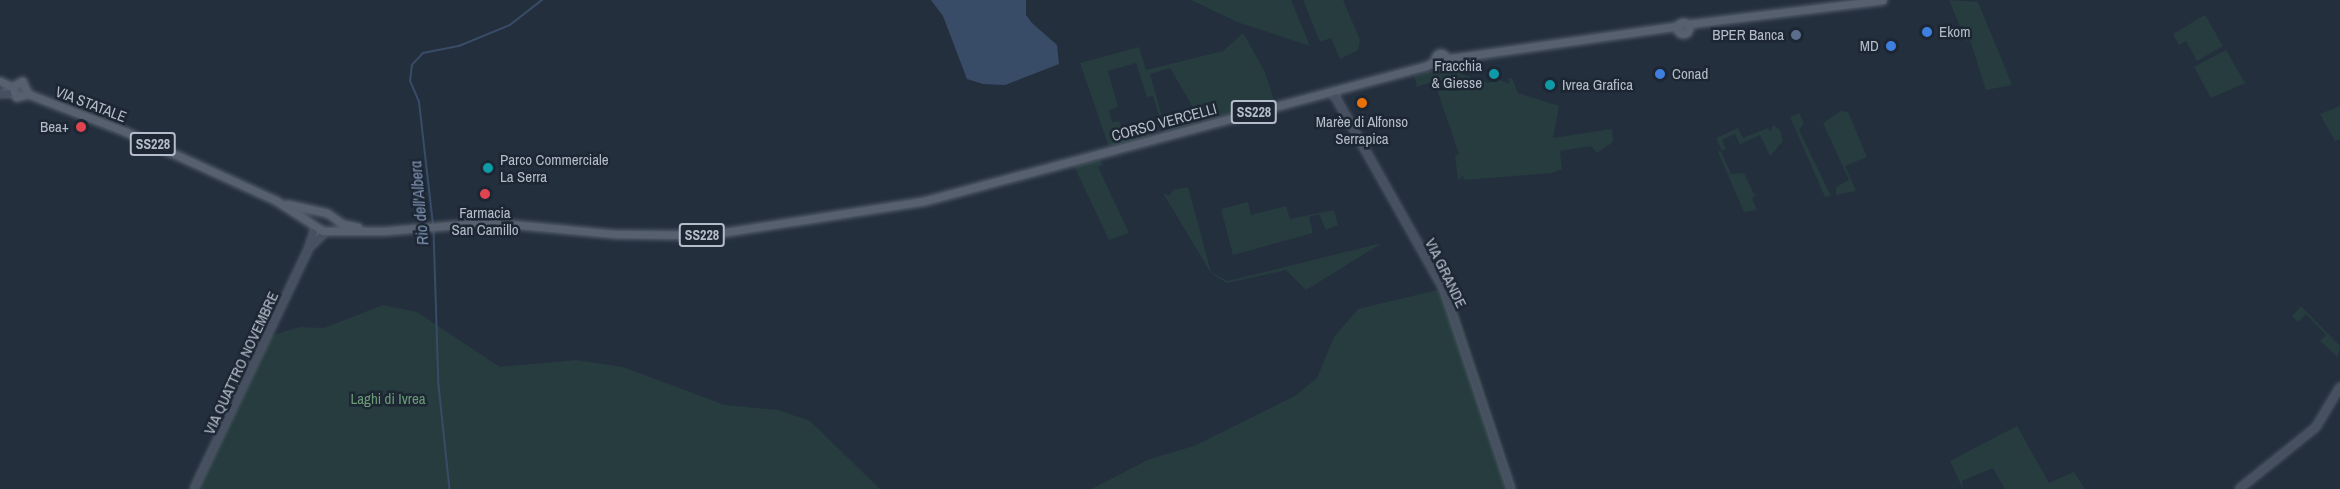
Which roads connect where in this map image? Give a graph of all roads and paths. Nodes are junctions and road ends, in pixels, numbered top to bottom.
1 (1883, 0) edge
2 (0, 81) edge
3 (12, 90) junction
4 (1332, 91) junction
5 (0, 94) edge
6 (28, 94) junction
7 (275, 200) junction
8 (320, 213) junction
9 (332, 218) junction
10 (315, 226) junction
11 (327, 230) junction
12 (372, 231) junction
13 (309, 248) junction
14 (2340, 387) edge
15 (194, 489) edge
16 (1511, 489) edge
17 (2239, 489) edge

1 - 4 main road, CORSO VERCELLI / SS228
2 - 3 main road
3 - 5 street
3 - 6 main road
3 - 6 main road
4 - 12 main road, CORSO VERCELLI / SS228
4 - 16 street, VIA GRANDE
6 - 7 main road, VIA STATALE / SS228
7 - 8 main road, VIA STATALE / SS228
7 - 10 main road, VIA STATALE / SS228
8 - 9 main road, VIA STATALE
8 - 10 main road
9 - 11 main road
9 - 12 main road, SS228
10 - 11 main road, VIA STATALE
10 - 13 street, VIA QUATTRO NOVEMBRE
11 - 12 main road, SS228
11 - 13 street, VIA QUATTRO NOVEMBRE
13 - 15 street, VIA QUATTRO NOVEMBRE
14 - 17 street

